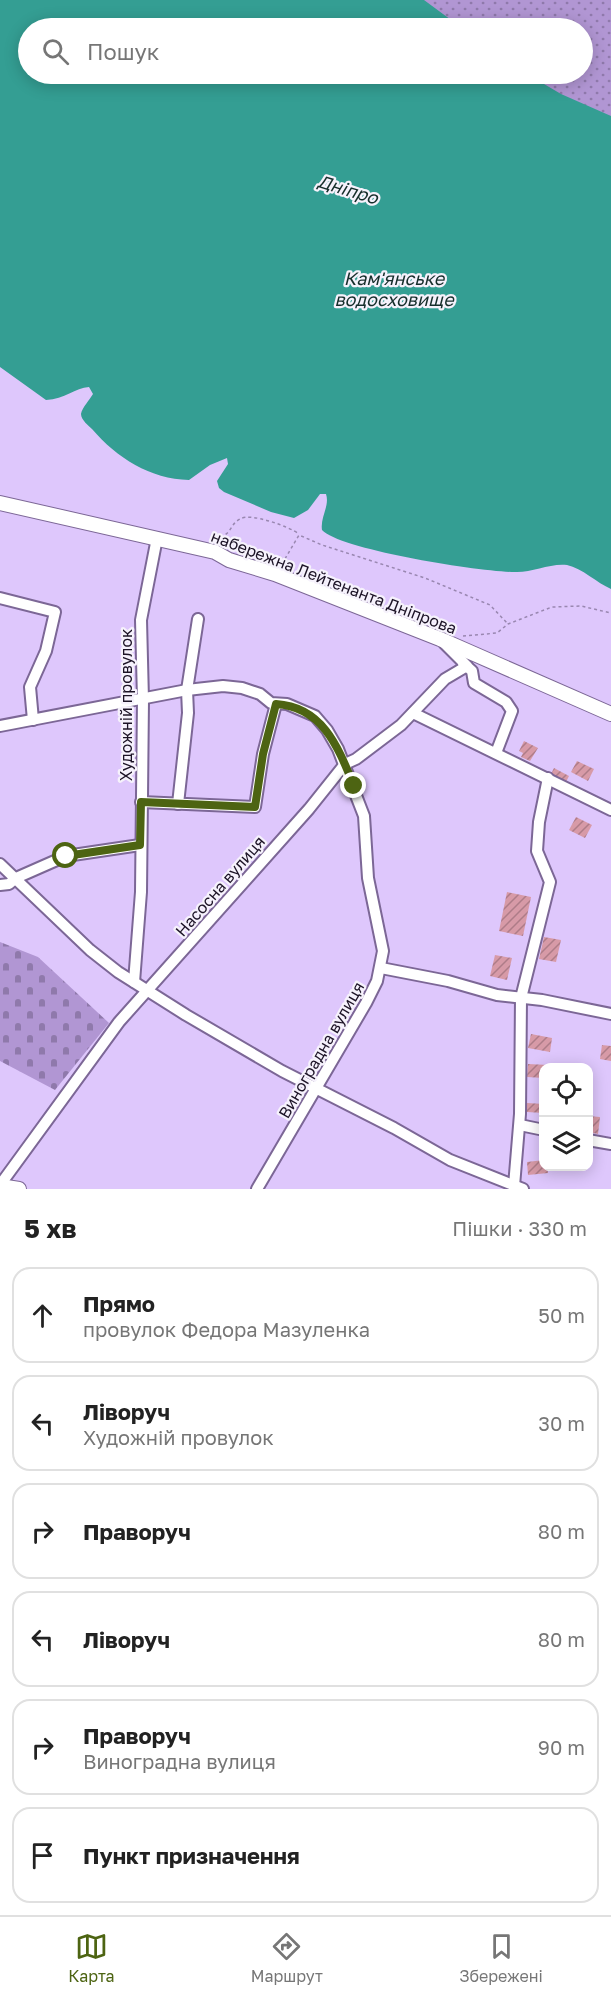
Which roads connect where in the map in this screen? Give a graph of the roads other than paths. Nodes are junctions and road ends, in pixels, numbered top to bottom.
1 (0, 503) edge
2 (157, 537) junction
3 (0, 598) edge
4 (198, 619) dead end
5 (440, 639) junction
6 (187, 690) junction
7 (143, 700) junction
8 (276, 704) junction
9 (413, 713) junction
10 (611, 714) edge
11 (33, 720) junction
12 (0, 726) edge
13 (496, 753) junction
14 (345, 764) junction
15 (548, 778) junction
16 (141, 802) junction
17 (178, 804) junction
18 (611, 810) edge
19 (140, 845) junction
20 (0, 864) edge
21 (16, 878) junction
22 (0, 885) edge
23 (381, 968) junction
24 (134, 982) junction
25 (148, 990) junction
26 (520, 998) junction
27 (611, 1014) edge
28 (317, 1089) junction
29 (520, 1125) junction
30 (539, 1129) edge
31 (593, 1141) edge
32 (611, 1144) edge
33 (0, 1185) edge
34 (519, 1187) edge
35 (19, 1189) edge
36 (257, 1189) edge

1 - 2 main road, набережна Лейтенанта Дніпрова
2 - 5 main road, набережна Лейтенанта Дніпрова
2 - 7 street, Художній провулок
3 - 11 street
4 - 6 street
5 - 9 street, Насосна вулиця
5 - 10 main road, набережна Лейтенанта Дніпрова
5 - 13 street
6 - 7 street, Виноградна вулиця
6 - 8 street, Виноградна вулиця
6 - 17 street
7 - 11 street, Виноградна вулиця
7 - 16 street, Художній провулок
8 - 14 street, Виноградна вулиця
8 - 17 street
9 - 13 street
9 - 14 street, Насосна вулиця
11 - 12 street, Виноградна вулиця
13 - 15 street
14 - 23 street, Виноградна вулиця
14 - 25 street, Насосна вулиця
15 - 18 street
15 - 26 street
16 - 17 street
16 - 19 street, Художній провулок
19 - 21 street
19 - 24 street, Художній провулок
20 - 21 street
21 - 22 street
21 - 24 street
23 - 26 street
23 - 28 street, Виноградна вулиця
24 - 25 street
25 - 28 street
25 - 33 street, Насосна вулиця
26 - 27 street
26 - 29 street
28 - 34 street
28 - 36 street, Виноградна вулиця
29 - 30 street
29 - 34 street
31 - 32 street
33 - 35 main road

